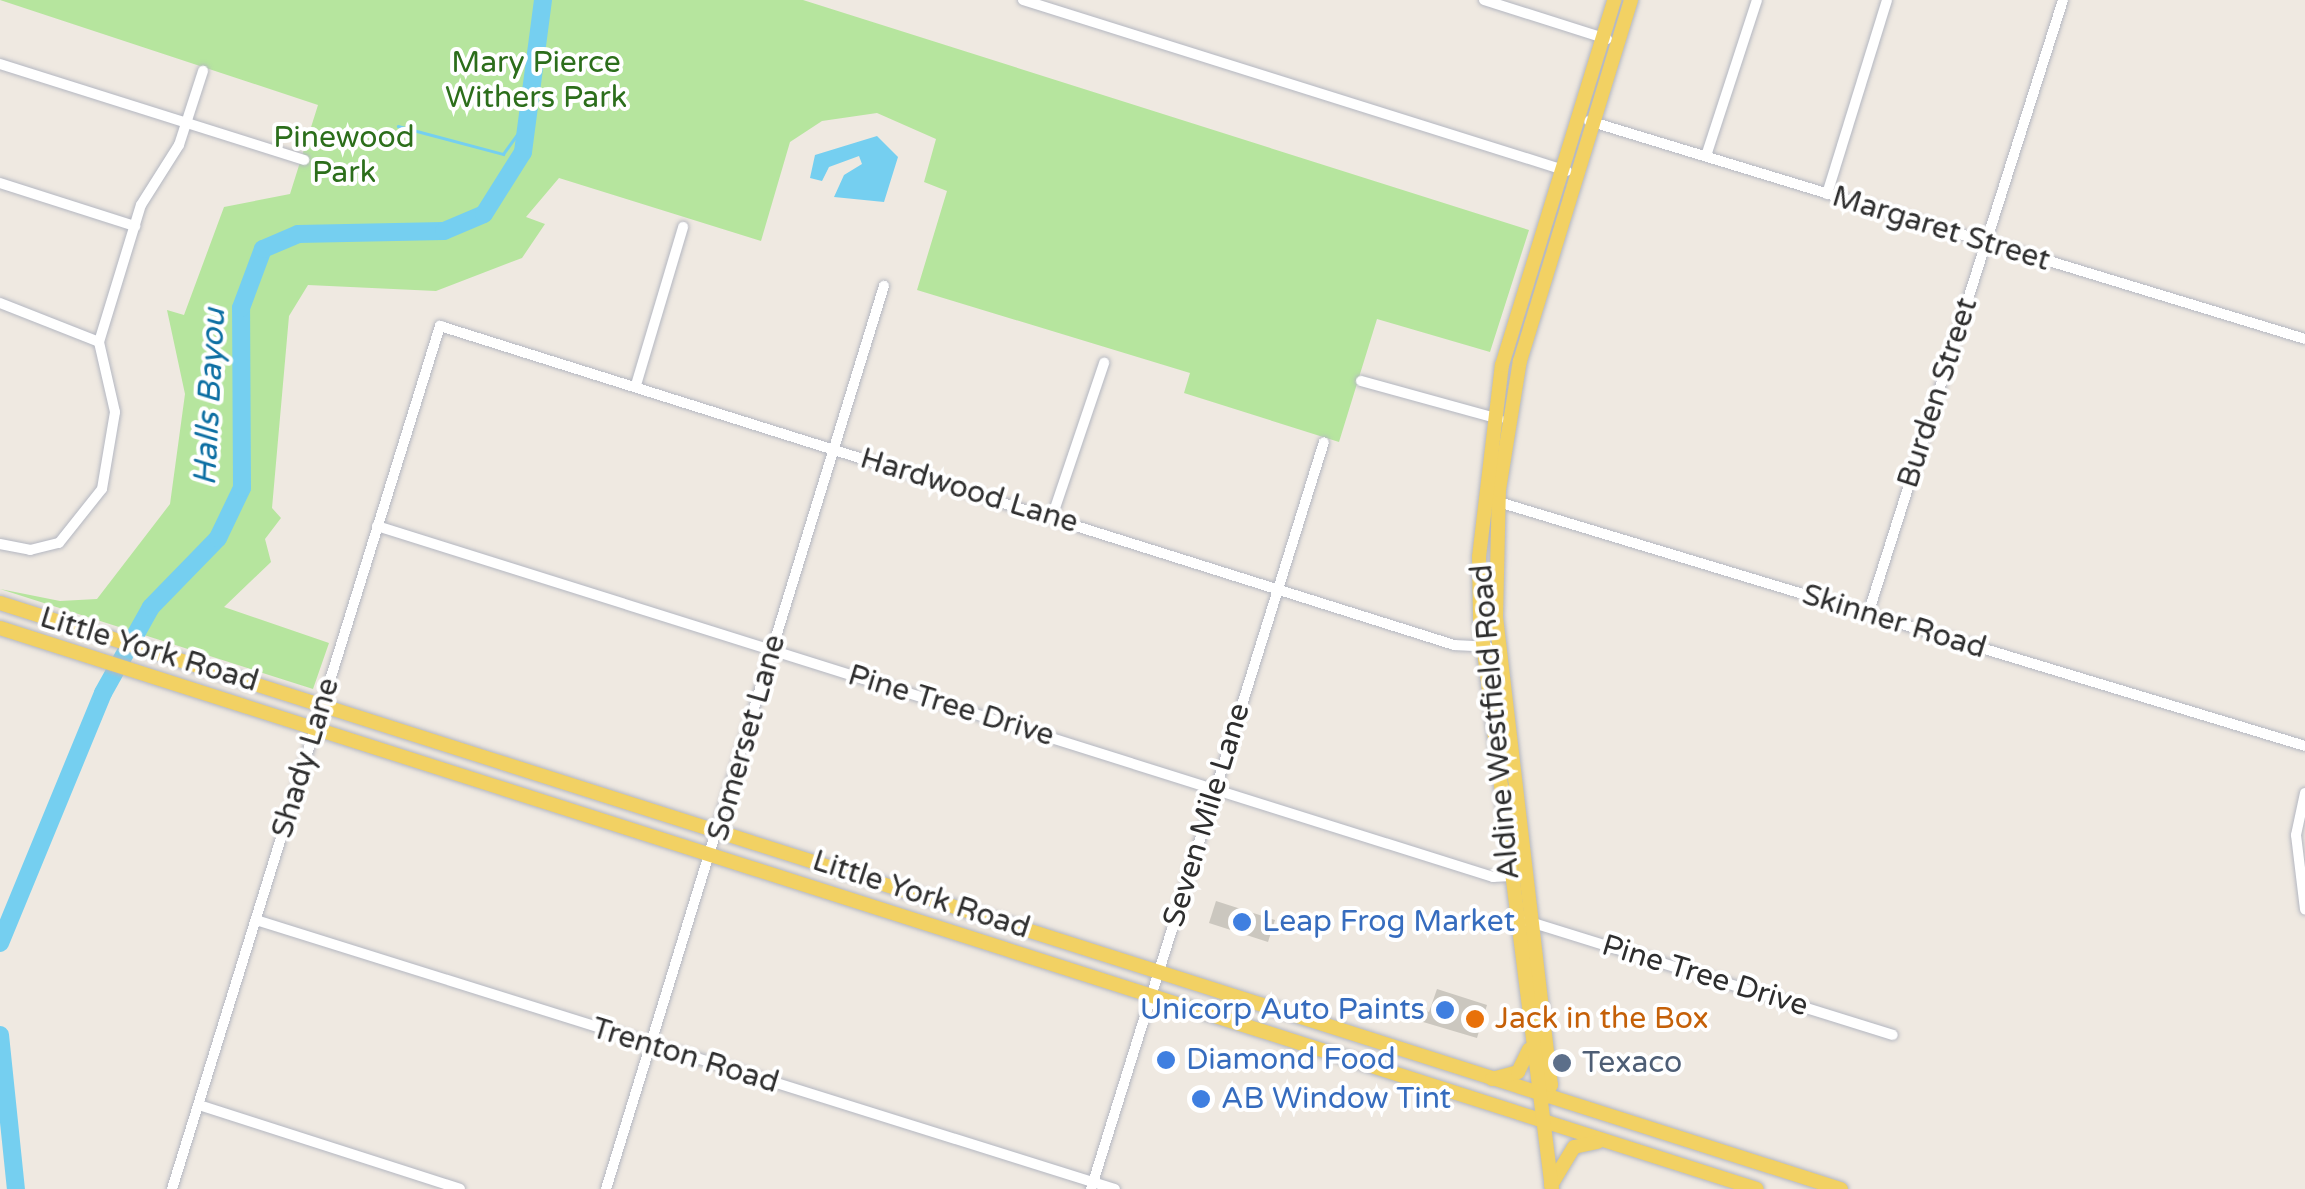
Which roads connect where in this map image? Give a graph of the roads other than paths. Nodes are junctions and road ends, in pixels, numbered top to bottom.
1 (1024, 0) edge
2 (1484, 0) edge
3 (1614, 0) edge
4 (1631, 0) edge
5 (1757, 0) edge
6 (1888, 0) edge
7 (2063, 0) edge
8 (1602, 37) junction
9 (1618, 42) junction
10 (0, 64) edge
11 (203, 71) dead end
12 (1578, 118) junction
13 (1594, 122) junction
14 (187, 123) junction
15 (1706, 156) junction
16 (304, 160) dead end
17 (1562, 170) junction
18 (1577, 174) junction
19 (0, 184) edge
20 (1828, 194) junction
21 (134, 226) junction
22 (683, 228) dead end
23 (1986, 242) junction
24 (884, 286) dead end
25 (1522, 295) junction
26 (1537, 300) junction
27 (0, 304) edge
28 (440, 326) joint
29 (2305, 339) edge
30 (99, 342) junction
31 (1104, 363) dead end
32 (1361, 381) dead end
33 (636, 386) junction
34 (1492, 419) junction
35 (1509, 420) junction
36 (1324, 442) dead end
37 (835, 448) junction
38 (1488, 453) junction
39 (1504, 454) junction
40 (1484, 497) junction
41 (1499, 502) junction
42 (1052, 517) junction
43 (377, 526) junction
44 (0, 544) edge
45 (1277, 588) junction
46 (0, 603) edge
47 (1868, 614) junction
48 (0, 628) edge
49 (1491, 647) junction
50 (772, 650) junction
51 (323, 705) junction
52 (316, 729) junction
53 (2305, 746) edge
54 (1215, 789) junction
55 (2305, 792) edge
56 (720, 829) junction
57 (713, 852) junction
58 (1526, 875) junction
59 (1510, 877) junction
60 (2305, 909) edge
61 (256, 920) junction
62 (1532, 921) junction
63 (1515, 922) junction
64 (1157, 974) junction
65 (1150, 998) junction
66 (1893, 1035) dead end
67 (1530, 1043) junction
68 (648, 1045) junction
69 (1489, 1079) junction
70 (1544, 1098) junction
71 (199, 1105) junction
72 (1546, 1123) junction
73 (1610, 1143) junction
74 (1092, 1185) edge
75 (1551, 1187) edge
76 (172, 1189) edge
77 (460, 1189) edge
78 (606, 1189) edge
79 (1115, 1189) edge
80 (1757, 1189) edge
81 (1841, 1189) edge

1 - 17 street
2 - 8 street
3 - 8 main road, Aldine Westfield Road
4 - 9 main road, Aldine Westfield Road
5 - 15 street
6 - 20 street
7 - 23 street, Burden Street
8 - 9 street
8 - 12 main road, Aldine Westfield Road
9 - 13 main road, Aldine Westfield Road
10 - 14 street
11 - 14 street
12 - 13 street, Margaret Street
12 - 17 main road, Aldine Westfield Road
13 - 15 street, Margaret Street
13 - 18 main road, Aldine Westfield Road
14 - 16 street
14 - 21 street
15 - 20 street, Margaret Street
17 - 18 street
17 - 25 main road, Aldine Westfield Road
18 - 26 main road, Aldine Westfield Road
19 - 21 street
20 - 23 street, Margaret Street
21 - 30 street
22 - 33 street
23 - 29 street, Margaret Street
23 - 47 street, Burden Street
24 - 37 street, Somerset Lane
25 - 26 main road
25 - 34 main road, Aldine Westfield Road
26 - 35 main road, Aldine Westfield Road
27 - 30 street
28 - 33 street, Hardwood Lane
28 - 43 street, Shady Lane
30 - 44 street
31 - 42 street
32 - 34 street
33 - 37 street, Hardwood Lane
34 - 35 street
34 - 38 main road, Aldine Westfield Road
35 - 39 main road, Aldine Westfield Road
36 - 45 street, Seven Mile Lane
37 - 42 street, Hardwood Lane
37 - 50 street, Somerset Lane
38 - 39 main road
38 - 40 main road, Aldine Westfield Road
39 - 41 main road, Aldine Westfield Road
40 - 41 street, Skinner Road
40 - 49 main road, Aldine Westfield Road
41 - 47 street, Skinner Road
41 - 49 main road, Aldine Westfield Road
42 - 45 street, Hardwood Lane
43 - 50 street, Pine Tree Drive
43 - 51 street, Shady Lane
45 - 49 street, Hardwood Lane
45 - 54 street, Seven Mile Lane
46 - 51 main road, Little York Road
47 - 53 street, Skinner Road
48 - 52 main road, Little York Road
49 - 58 main road, Aldine Westfield Road
49 - 59 main road, Aldine Westfield Road
50 - 54 street, Pine Tree Drive
50 - 56 street, Somerset Lane
51 - 52 street, Shady Lane
51 - 56 main road, Little York Road
52 - 57 main road, Little York Road
52 - 61 street, Shady Lane
54 - 59 street, Pine Tree Drive
54 - 64 street, Seven Mile Lane
55 - 60 street
56 - 57 street, Somerset Lane
56 - 64 main road, Little York Road
57 - 65 main road, Little York Road
57 - 68 street, Somerset Lane
58 - 59 street, Pine Tree Drive
58 - 62 main road, Aldine Westfield Road
59 - 63 main road, Aldine Westfield Road
61 - 68 street, Trenton Road
61 - 71 street, Shady Lane
62 - 63 street, Pine Tree Drive
62 - 66 street, Pine Tree Drive
62 - 70 main road, Aldine Westfield Road
63 - 67 main road, Aldine Westfield Road
64 - 65 street, Seven Mile Lane
64 - 69 main road, Little York Road
65 - 72 main road, Little York Road
65 - 74 street, Seven Mile Lane
67 - 69 main road
67 - 70 main road, Aldine Westfield Road
68 - 74 street, Trenton Road
68 - 78 street, Somerset Lane
69 - 70 main road, Little York Road
70 - 72 main road, Aldine Westfield Road
70 - 81 main road, Little York Road
71 - 76 street, Shady Lane
71 - 77 street
72 - 73 main road, Little York Road
72 - 75 main road, Aldine Westfield Road
73 - 75 main road
73 - 80 main road, Little York Road
74 - 79 street, Trenton Road

